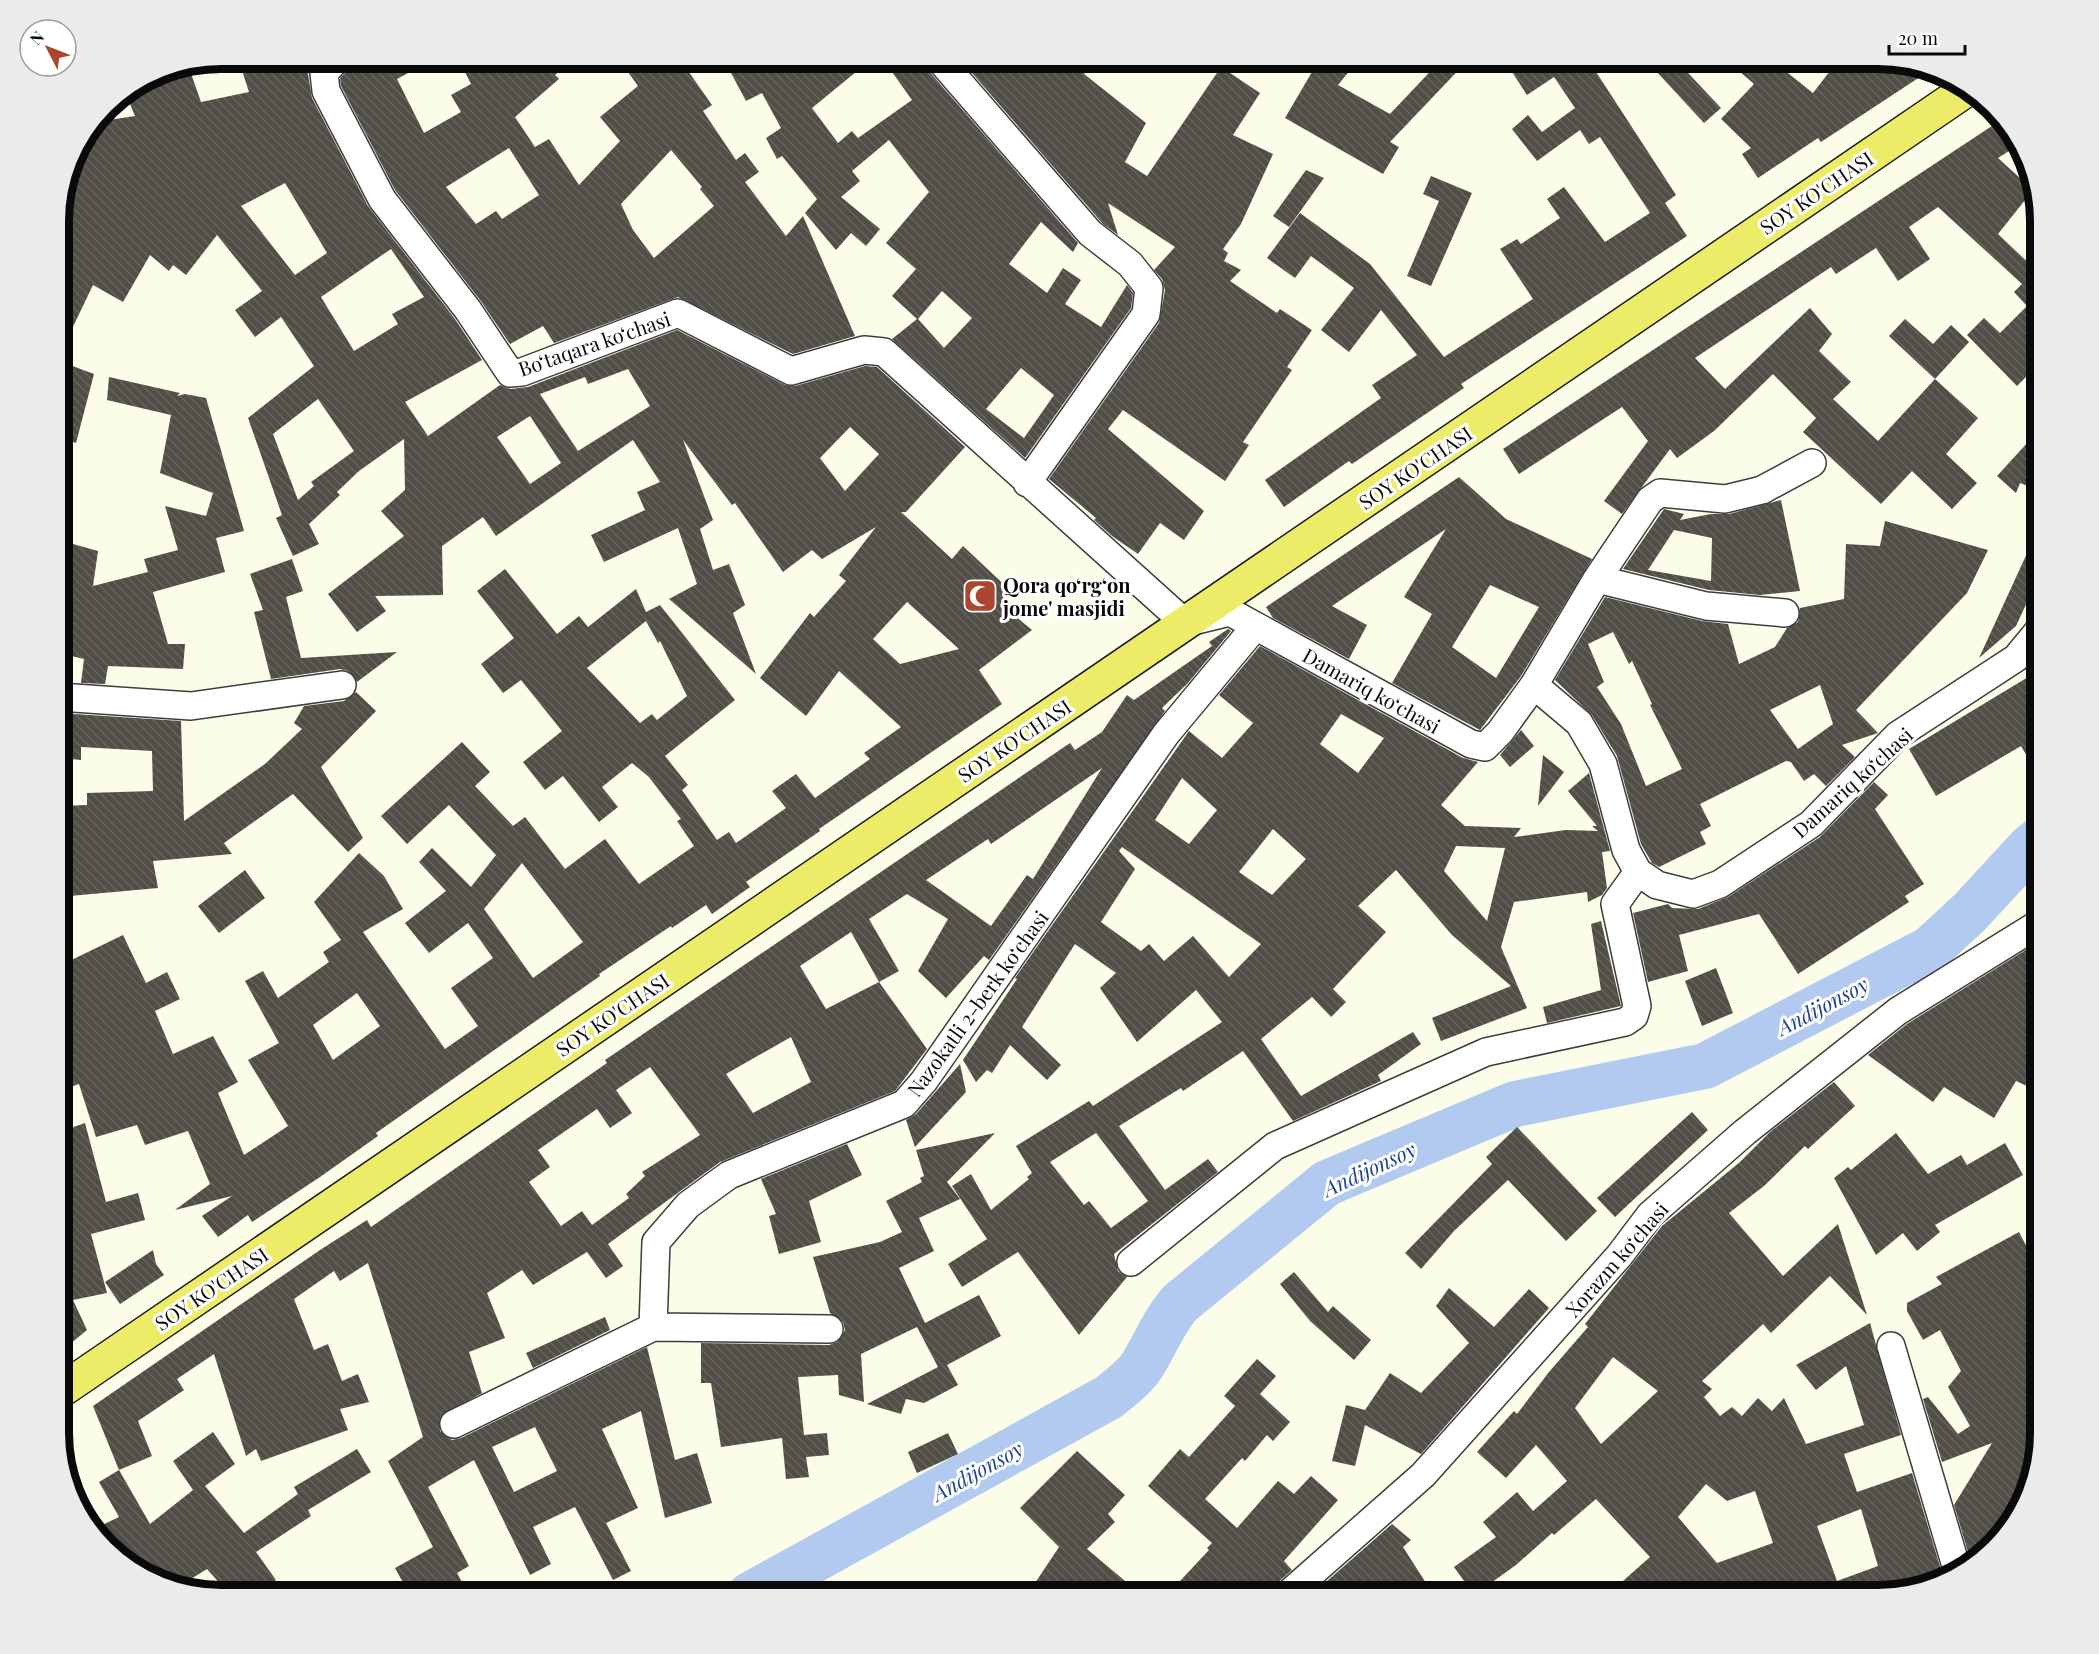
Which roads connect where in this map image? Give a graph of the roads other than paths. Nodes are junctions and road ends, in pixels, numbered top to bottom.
1 (328, 69) edge
2 (948, 69) edge
3 (1960, 93) edge
4 (1812, 463) dead end
5 (1027, 483) junction
6 (1598, 579) junction
7 (1785, 613) dead end
8 (1185, 624) junction
9 (1255, 627) junction
10 (2030, 641) edge
11 (342, 685) dead end
12 (1534, 685) junction
13 (69, 698) edge
14 (1638, 872) junction
15 (2030, 928) edge
16 (1131, 1262) dead end
17 (653, 1327) junction
18 (829, 1329) dead end
19 (1891, 1346) dead end
20 (69, 1385) edge
21 (454, 1424) dead end
22 (1955, 1564) edge
23 (1299, 1585) edge

1 - 5 street, Boʻtaqara koʻchasi
2 - 5 street
3 - 8 main road, SOY KO'CHASI
4 - 6 street
5 - 8 street, Boʻtaqara koʻchasi
6 - 7 street
6 - 12 street
8 - 9 street, Damariq koʻchasi
8 - 20 main road, SOY KO'CHASI
9 - 12 street, Damariq koʻchasi
9 - 17 street, Nazokatli 2-berk koʻchasi
10 - 14 street, Damariq koʻchasi
11 - 13 street
12 - 14 street
14 - 16 street
15 - 23 street, Xorazm koʻchasi
17 - 18 street
17 - 21 street
19 - 22 street

